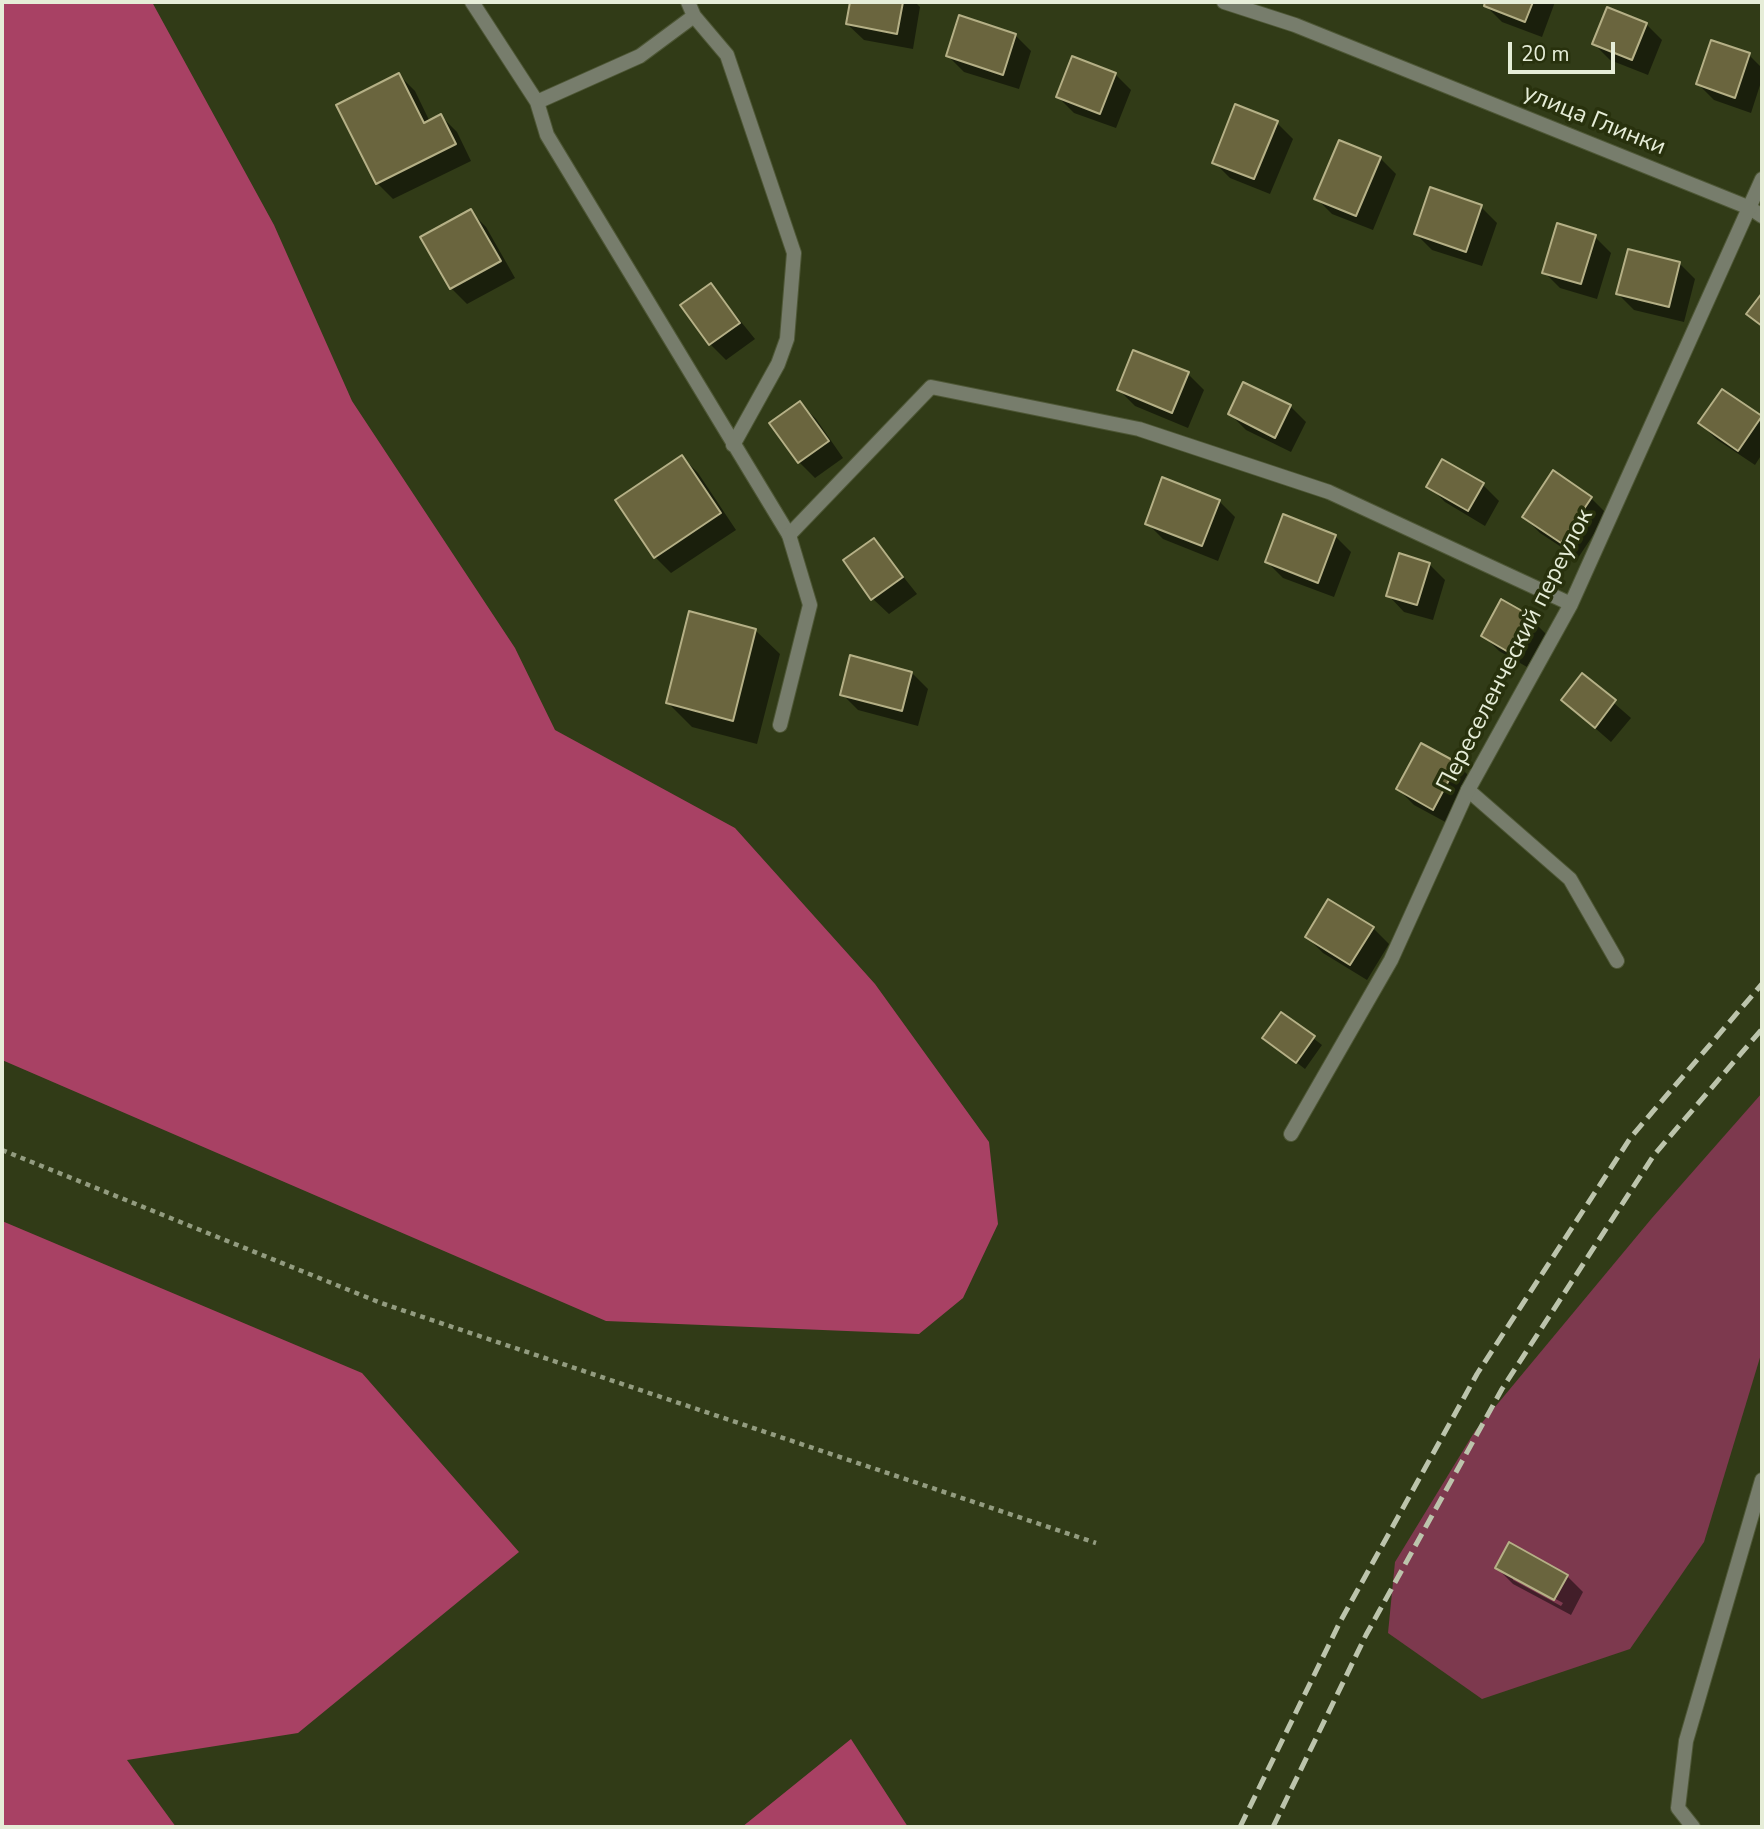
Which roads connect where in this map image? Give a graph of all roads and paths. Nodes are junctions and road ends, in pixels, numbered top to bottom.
1 (472, 2) edge
2 (688, 2) edge
3 (1224, 2) edge
4 (694, 16) junction
5 (537, 102) junction
6 (1762, 179) edge
7 (1756, 212) edge
8 (733, 445) junction
9 (789, 535) junction
10 (1570, 604) junction
11 (780, 725) dead end
12 (1468, 790) junction
13 (1617, 961) dead end
14 (1291, 1134) dead end
15 (2, 1150) edge
16 (1762, 1480) edge
17 (1096, 1543) dead end
18 (1693, 1827) edge

1 - 5 street
2 - 4 street
3 - 7 street, улица Глинки
4 - 5 street
4 - 8 street
5 - 8 street
6 - 7 street, Переселенческий переулок
7 - 10 street, Переселенческий переулок
8 - 9 street
9 - 10 street
9 - 11 street
10 - 12 street, Переселенческий переулок
12 - 13 street
12 - 14 street, Переселенческий переулок
15 - 17 path
16 - 18 street

